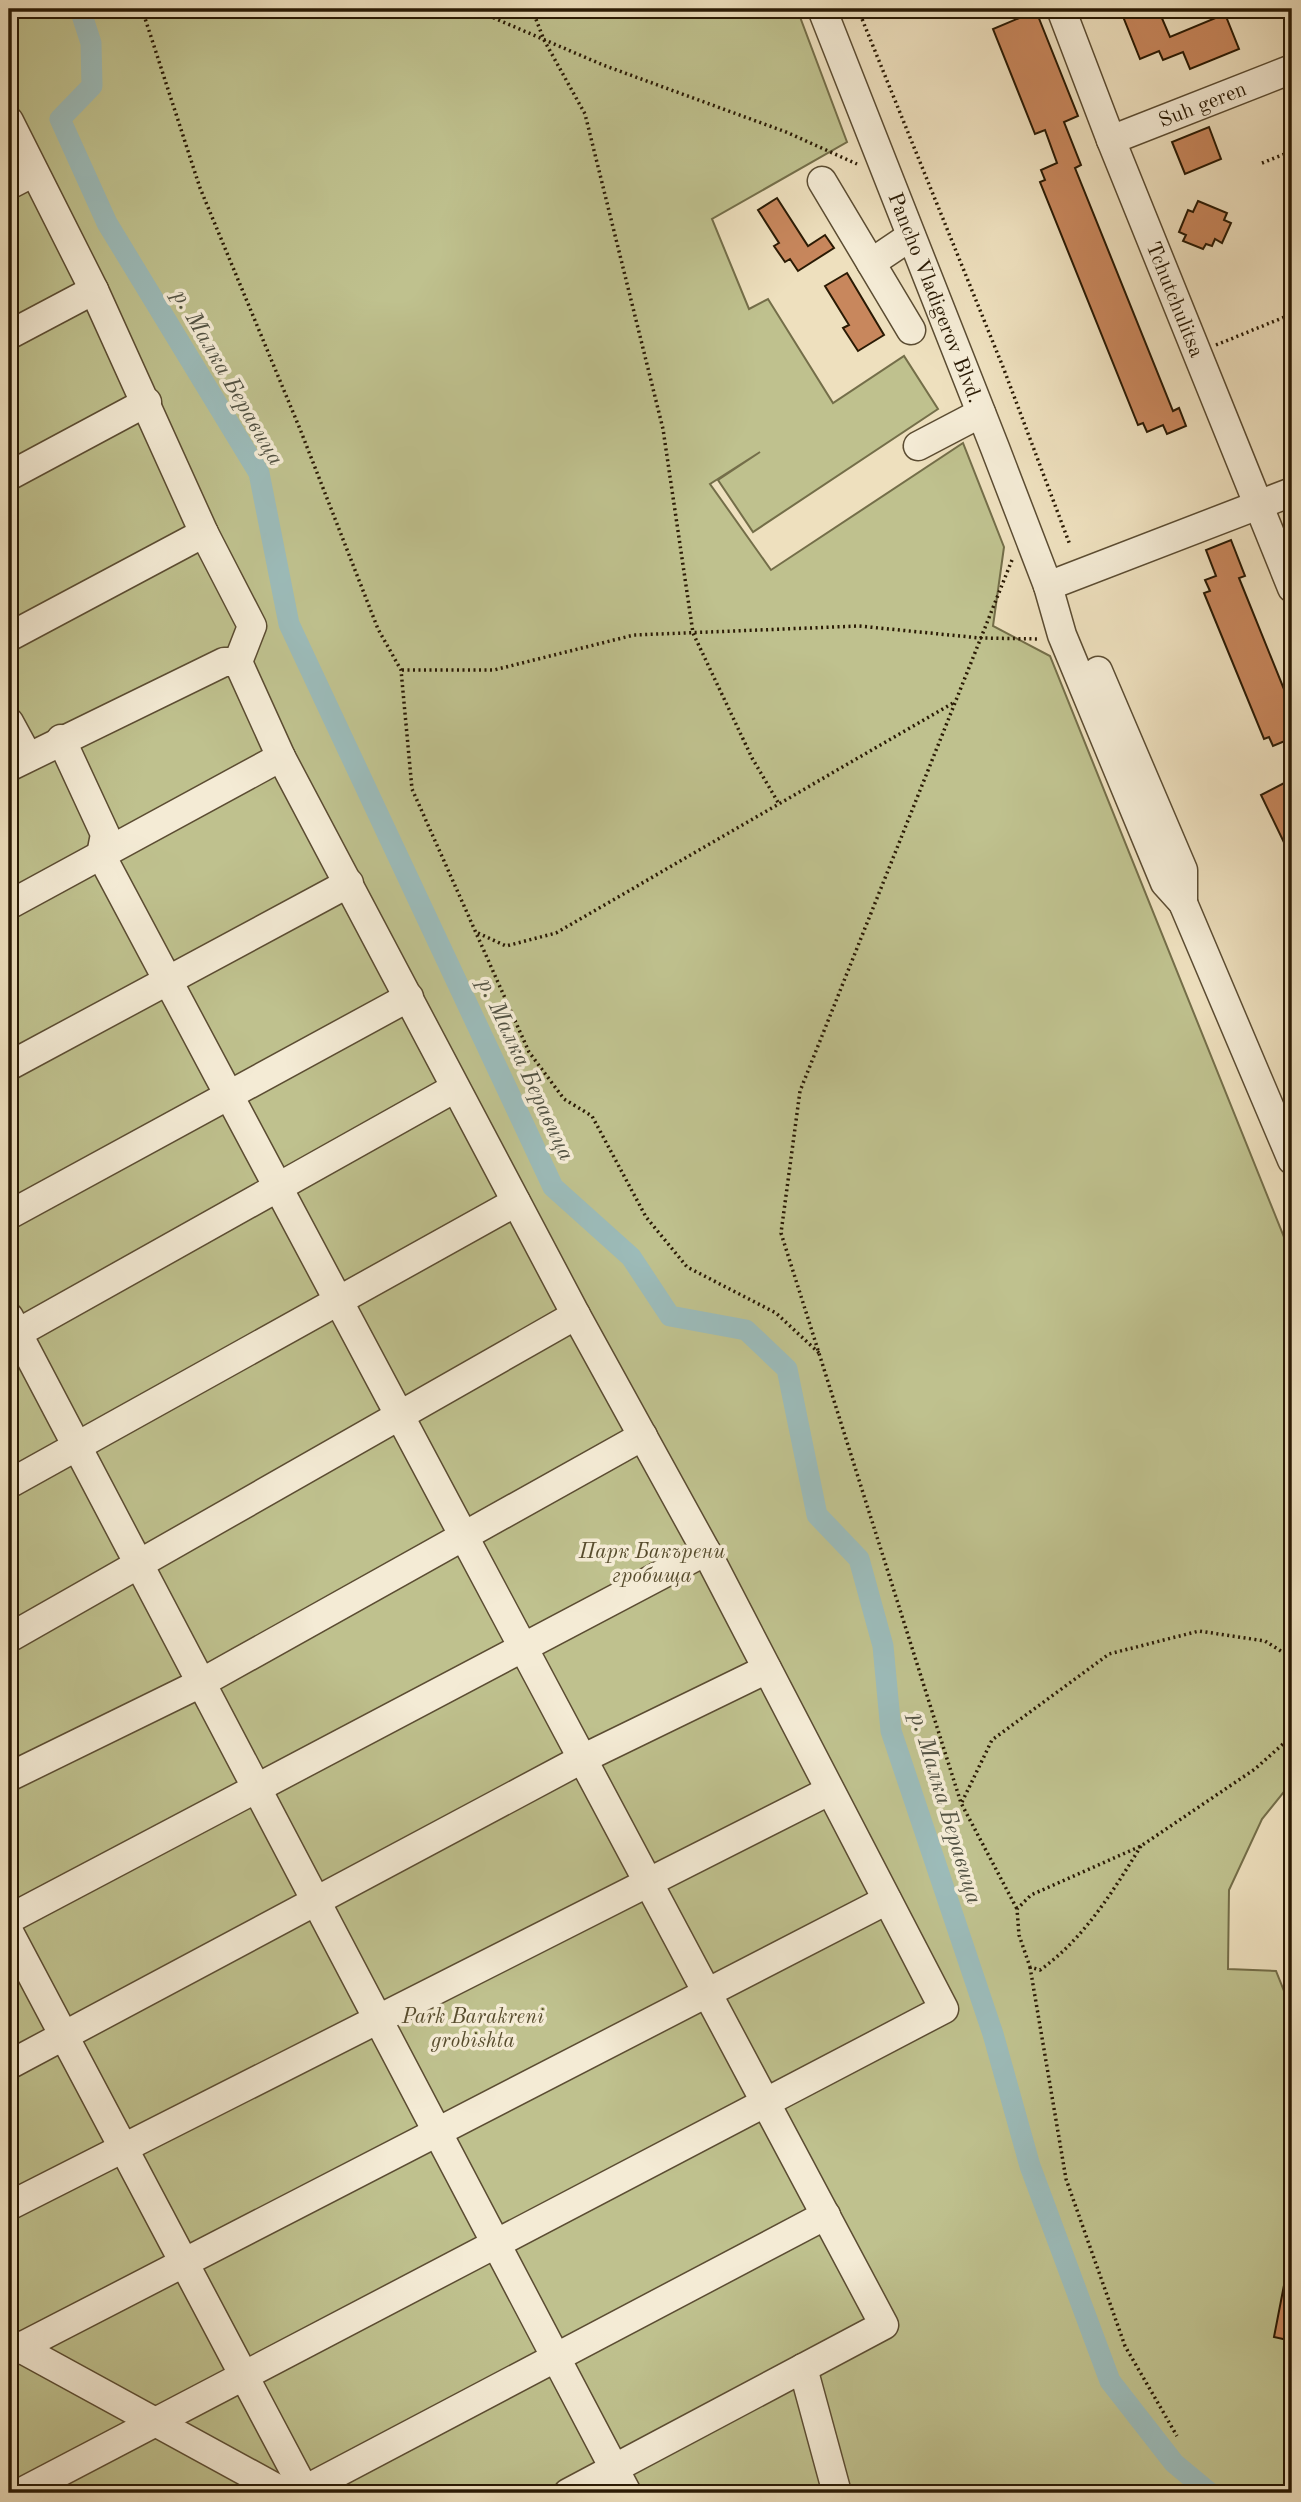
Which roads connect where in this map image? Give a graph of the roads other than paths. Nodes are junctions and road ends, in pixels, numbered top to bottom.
1 (822, 9) edge
2 (1062, 9) edge
3 (1292, 69) edge
4 (9, 121) edge
5 (1111, 140) junction
6 (34, 172) junction
7 (822, 181) dead end
8 (9, 185) edge
9 (911, 236) junction
10 (871, 263) junction
11 (94, 289) junction
12 (911, 330) dead end
13 (9, 335) edge
14 (147, 402) junction
15 (981, 413) junction
16 (918, 446) dead end
17 (9, 476) edge
18 (1292, 492) edge
19 (1259, 505) junction
20 (204, 533) junction
21 (1048, 586) junction
22 (1292, 588) edge
23 (9, 637) edge
24 (238, 662) junction
25 (9, 722) edge
26 (61, 739) junction
27 (281, 757) junction
28 (18, 762) edge
29 (101, 855) junction
30 (349, 883) junction
31 (9, 905) edge
32 (168, 980) junction
33 (409, 997) junction
34 (9, 1066) edge
35 (455, 1088) junction
36 (229, 1096) junction
37 (1292, 1160) edge
38 (278, 1187) junction
39 (516, 1202) junction
40 (9, 1215) edge
41 (338, 1300) junction
42 (576, 1315) junction
43 (12, 1329) edge
44 (399, 1415) junction
45 (643, 1436) junction
46 (77, 1446) junction
47 (9, 1484) edge
48 (464, 1536) junction
49 (706, 1551) junction
50 (139, 1564) junction
51 (9, 1638) edge
52 (523, 1648) junction
53 (767, 1669) junction
54 (201, 1683) junction
55 (582, 1759) junction
56 (9, 1777) edge
57 (256, 1788) junction
58 (829, 1791) junction
59 (648, 1882) junction
60 (887, 1900) junction
61 (316, 1901) junction
62 (9, 1919) edge
63 (9, 1932) edge
64 (707, 1993) junction
65 (378, 2019) junction
66 (63, 2036) junction
67 (9, 2065) edge
68 (765, 2102) junction
69 (437, 2132) junction
70 (123, 2148) junction
71 (9, 2206) edge
72 (826, 2215) junction
73 (495, 2242) junction
74 (183, 2262) junction
75 (12, 2348) edge
76 (557, 2359) junction
77 (803, 2368) junction
78 (243, 2374) junction
79 (155, 2422) junction
80 (621, 2481) edge
81 (299, 2492) edge
82 (20, 2493) edge
83 (568, 2493) edge
84 (837, 2493) edge

1 - 9 street, Pancho Vladigerov Blvd.
2 - 5 street, Tchutchulitsa
3 - 5 street, Suh geren
4 - 6 street
5 - 19 street, Tchutchulitsa
6 - 8 street
6 - 11 street
7 - 10 street
9 - 10 street
9 - 15 street, Pancho Vladigerov Blvd.
10 - 12 street
11 - 13 street
11 - 14 street
14 - 17 street
14 - 20 street
15 - 16 street
15 - 21 street, Pancho Vladigerov Blvd.
18 - 19 street
19 - 21 street
19 - 22 street, Tchutchulitsa
20 - 23 street
20 - 24 street
21 - 37 street, Pancho Vladigerov Blvd.
24 - 26 street
24 - 27 street
25 - 28 street
26 - 28 street
26 - 29 street
27 - 29 street
27 - 30 street
29 - 31 street
29 - 32 street
30 - 32 street
30 - 33 street
32 - 34 street
32 - 36 street
33 - 35 street
33 - 36 street
35 - 38 street
35 - 39 street
36 - 38 street
36 - 40 street
38 - 41 street
38 - 43 street
39 - 41 street
39 - 42 street
41 - 44 street
41 - 46 street
42 - 44 street
42 - 45 street
43 - 46 street
44 - 48 street
44 - 50 street
45 - 48 street
45 - 49 street
46 - 47 street
46 - 50 street
48 - 52 street
48 - 54 street
49 - 52 street
49 - 53 street
50 - 51 street
50 - 54 street
52 - 55 street
52 - 57 street
53 - 55 street
53 - 58 street
54 - 56 street
54 - 57 street
55 - 59 street
55 - 61 street
57 - 61 street
57 - 62 street
58 - 59 street
58 - 60 street
59 - 64 street
59 - 65 street
60 - 64 street
60 - 68 street
61 - 65 street
61 - 66 street
63 - 66 street
64 - 68 street
64 - 69 street
65 - 69 street
65 - 70 street
66 - 67 street
66 - 70 street
68 - 72 street
68 - 73 street
69 - 73 street
69 - 74 street
70 - 71 street
70 - 74 street
72 - 76 street
72 - 77 street
73 - 76 street
73 - 78 street
74 - 75 street
74 - 78 street
75 - 79 street
76 - 80 street
76 - 81 street
77 - 80 street
77 - 84 street
78 - 79 street
78 - 81 street
79 - 81 street
79 - 82 street
80 - 83 street

